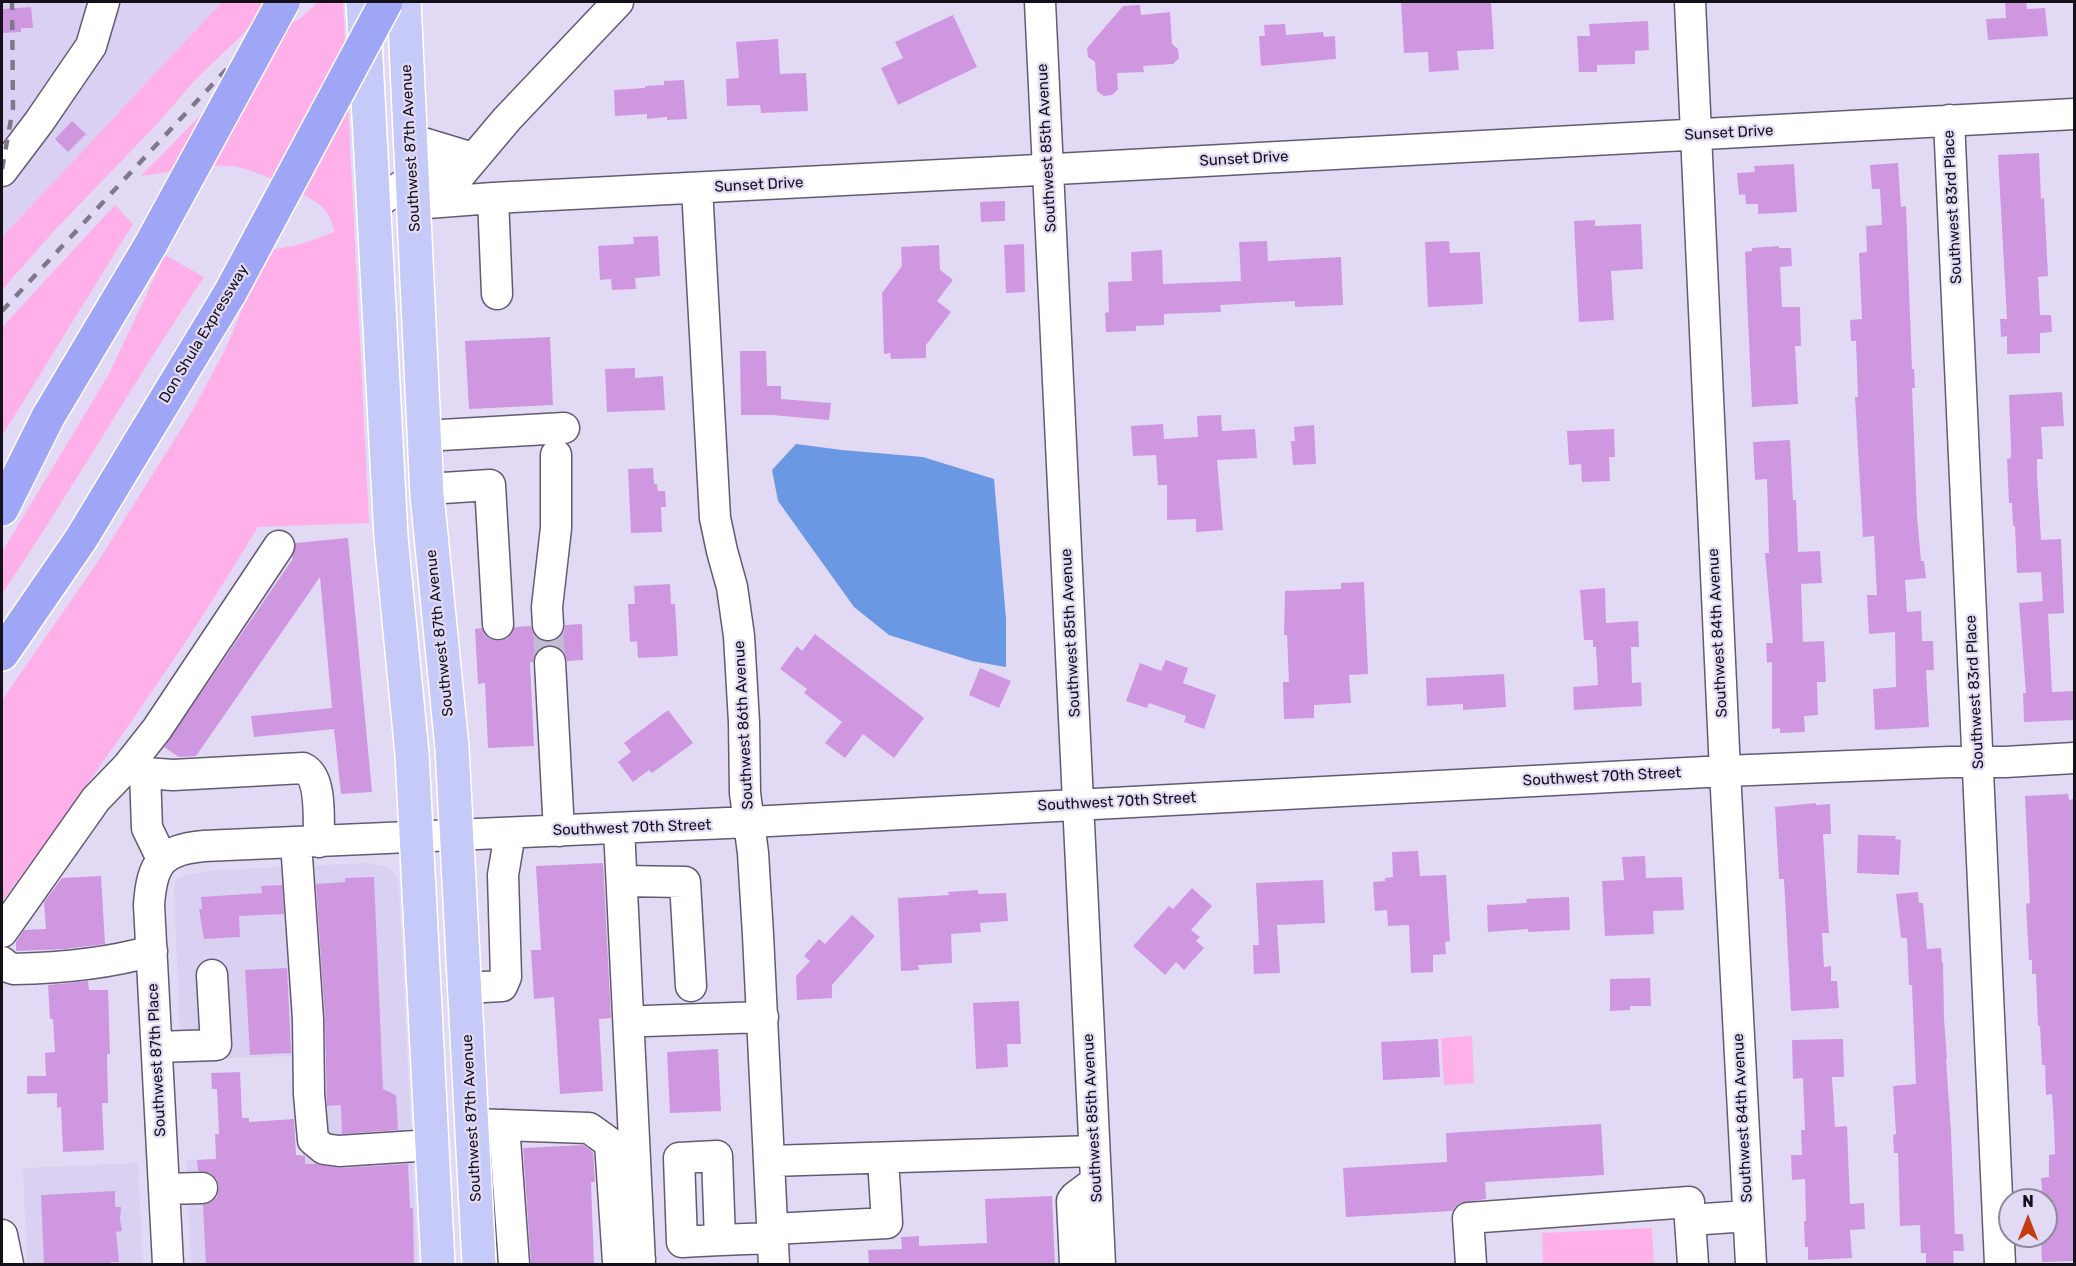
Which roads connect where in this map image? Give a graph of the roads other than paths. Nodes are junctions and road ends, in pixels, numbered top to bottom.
1 (104, 2) edge
2 (283, 2) edge
3 (363, 2) edge
4 (386, 2) edge
5 (404, 2) edge
6 (618, 2) edge
7 (1040, 2) edge
8 (1690, 2) edge
9 (2074, 114) edge
10 (1949, 120) junction
11 (1696, 135) junction
12 (410, 139) junction
13 (473, 158) junction
14 (1048, 170) junction
15 (2, 171) edge
16 (697, 188) junction
17 (421, 195) junction
18 (500, 197) junction
19 (374, 205) junction
20 (497, 294) dead end
21 (424, 436) junction
22 (427, 495) junction
23 (2, 509) edge
24 (391, 537) junction
25 (279, 546) dead end
26 (498, 624) dead end
27 (548, 625) tunnel mouth
28 (2, 654) edge
29 (550, 662) tunnel mouth
30 (2074, 758) edge
31 (1978, 762) junction
32 (136, 770) junction
33 (1725, 771) junction
34 (1079, 804) junction
35 (750, 822) junction
36 (619, 828) junction
37 (559, 831) junction
38 (510, 833) junction
39 (456, 835) junction
40 (417, 837) junction
41 (307, 842) junction
42 (162, 859) junction
43 (622, 881) junction
44 (2, 932) edge
45 (152, 951) junction
46 (2, 962) edge
47 (212, 975) dead end
48 (691, 986) dead end
49 (465, 988) junction
50 (763, 1017) junction
51 (645, 1022) dead end
52 (157, 1047) junction
53 (472, 1124) junction
54 (504, 1125) junction
55 (432, 1145) junction
56 (1094, 1151) junction
57 (883, 1159) junction
58 (770, 1161) junction
59 (1095, 1182) junction
60 (202, 1188) dead end
61 (164, 1189) junction
62 (512, 1213) junction
63 (477, 1214) junction
64 (1748, 1216) junction
65 (1690, 1220) junction
66 (2, 1235) edge
67 (720, 1240) dead end
68 (776, 1251) edge
69 (629, 1263) edge
70 (8, 1264) edge
71 (168, 1264) edge
72 (438, 1264) edge
73 (478, 1264) edge
74 (514, 1264) edge
75 (1075, 1264) edge
76 (1100, 1264) edge
77 (1471, 1264) edge
78 (1693, 1264) edge
79 (1750, 1264) edge
80 (2000, 1264) edge

1 - 15 street
2 - 23 highway, bridge
3 - 19 main road
4 - 28 highway, Don Shula Expressway, bridge
5 - 12 main road, Southwest 87th Avenue
6 - 13 street
7 - 14 street, Southwest 85th Avenue
8 - 11 street, Southwest 84th Avenue
9 - 10 street, Sunset Drive
10 - 11 street, Sunset Drive
10 - 31 street, Southwest 83rd Place
11 - 14 street, Sunset Drive
11 - 33 street, Southwest 84th Avenue
12 - 13 street
12 - 17 main road, Southwest 87th Avenue
13 - 17 street
13 - 18 street
14 - 16 street, Sunset Drive
14 - 34 street, Southwest 85th Avenue
16 - 18 street, Sunset Drive
16 - 35 street, Southwest 86th Avenue
17 - 18 street, Sunset Drive
17 - 19 main road
17 - 21 main road, Southwest 87th Avenue
18 - 20 street
19 - 24 main road
21 - 22 main road, Southwest 87th Avenue
21 - 27 street
22 - 24 main road
22 - 26 street
22 - 39 main road, Southwest 87th Avenue
24 - 40 main road
25 - 32 street
29 - 37 street
30 - 31 street, Southwest 70th Street
31 - 33 street, Southwest 70th Street
31 - 80 street, Southwest 83rd Place
32 - 41 street
32 - 42 street
32 - 44 street
33 - 34 street, Southwest 70th Street
33 - 64 street, Southwest 84th Avenue
34 - 35 street, Southwest 70th Street
34 - 56 street, Southwest 85th Avenue
35 - 36 street, Southwest 70th Street
35 - 50 street, Southwest 86th Avenue
36 - 37 street, Southwest 70th Street
36 - 43 street
37 - 38 street, Southwest 70th Street
38 - 39 street, Southwest 70th Street
38 - 49 street
39 - 40 street, Southwest 70th Street
39 - 49 main road, Southwest 87th Avenue
40 - 41 street, Southwest 70th Street
40 - 55 main road
41 - 42 street, Southwest 70th Street
41 - 55 street
42 - 45 street, Southwest 87th Place
43 - 48 street
43 - 69 street
45 - 46 street
45 - 52 street, Southwest 87th Place
47 - 52 street
49 - 53 main road, Southwest 87th Avenue
50 - 51 street
50 - 58 street, Southwest 86th Avenue
52 - 61 street, Southwest 87th Place
53 - 54 street
53 - 63 main road, Southwest 87th Avenue
54 - 62 street
54 - 69 street
55 - 72 main road
56 - 57 street
56 - 59 street, Southwest 85th Avenue
57 - 58 street
57 - 68 street
58 - 68 street, Southwest 86th Avenue
59 - 75 street
59 - 76 street, Southwest 85th Avenue
60 - 61 street
61 - 71 street, Southwest 87th Place
62 - 63 street
62 - 74 street
63 - 73 main road, Southwest 87th Avenue
64 - 65 street
64 - 79 street, Southwest 84th Avenue
65 - 77 street
65 - 78 street
66 - 70 street
67 - 68 street

